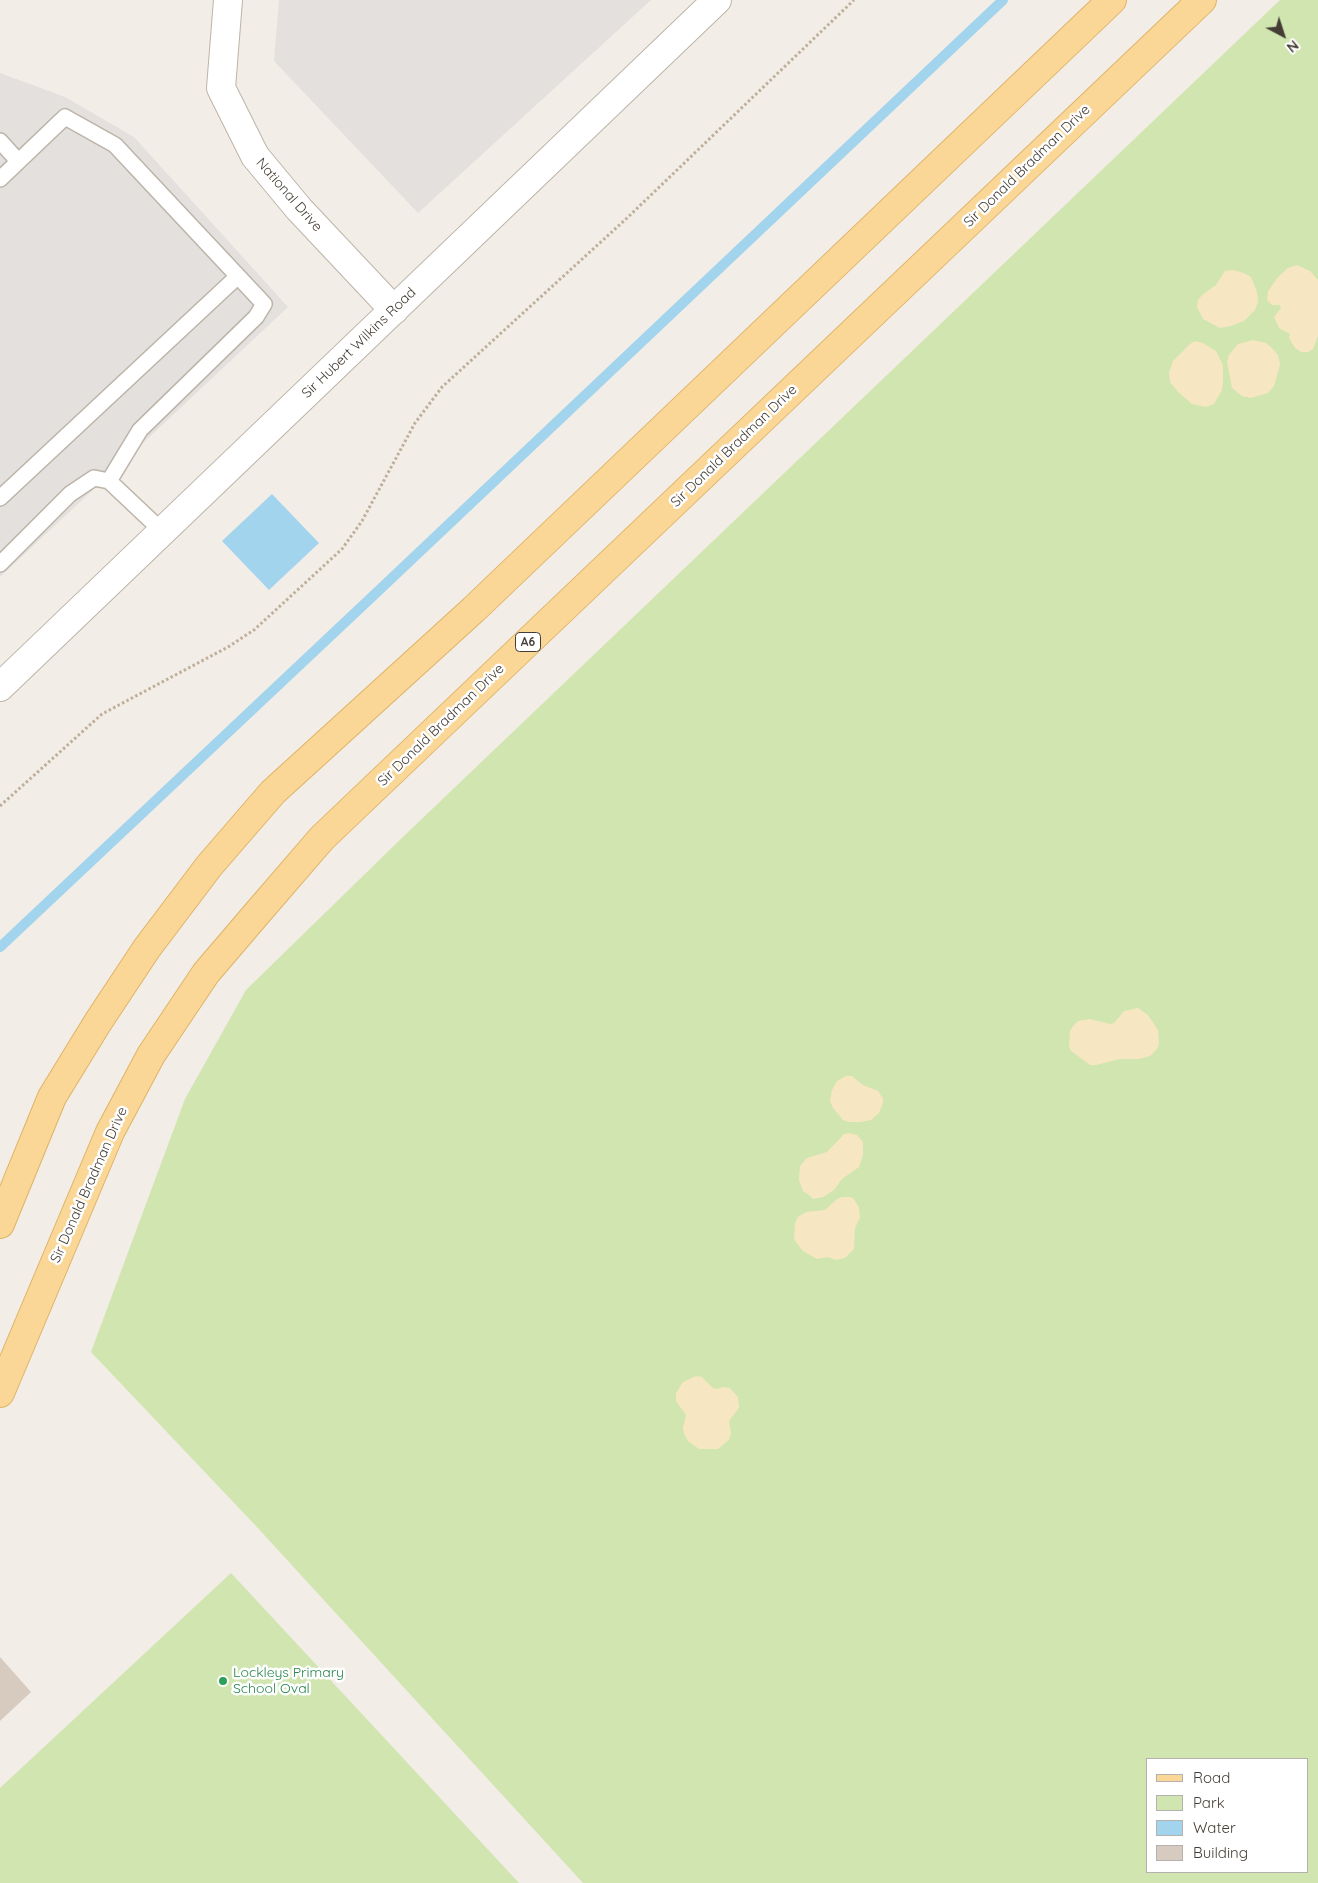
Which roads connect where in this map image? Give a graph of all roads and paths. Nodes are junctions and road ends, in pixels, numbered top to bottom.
1 (228, 0) edge
2 (717, 0) edge
3 (854, 0) edge
4 (1112, 0) edge
5 (1202, 0) edge
6 (0, 141) edge
7 (18, 162) junction
8 (0, 179) edge
9 (238, 276) junction
10 (394, 310) junction
11 (109, 482) junction
12 (0, 498) edge
13 (162, 531) junction
14 (0, 564) edge
15 (0, 687) edge
16 (0, 806) edge
17 (0, 1224) edge
18 (0, 1393) edge

1 - 10 street, National Drive
2 - 10 street, Sir Hubert Wilkins Road
3 - 16 path
4 - 17 main road
5 - 18 main road, Sir Donald Bradman Drive / A6
6 - 7 lane
7 - 8 lane
7 - 9 lane
9 - 11 lane
9 - 12 lane
10 - 13 street, Sir Hubert Wilkins Road
11 - 13 lane
11 - 14 lane
13 - 15 street, Sir Hubert Wilkins Road

